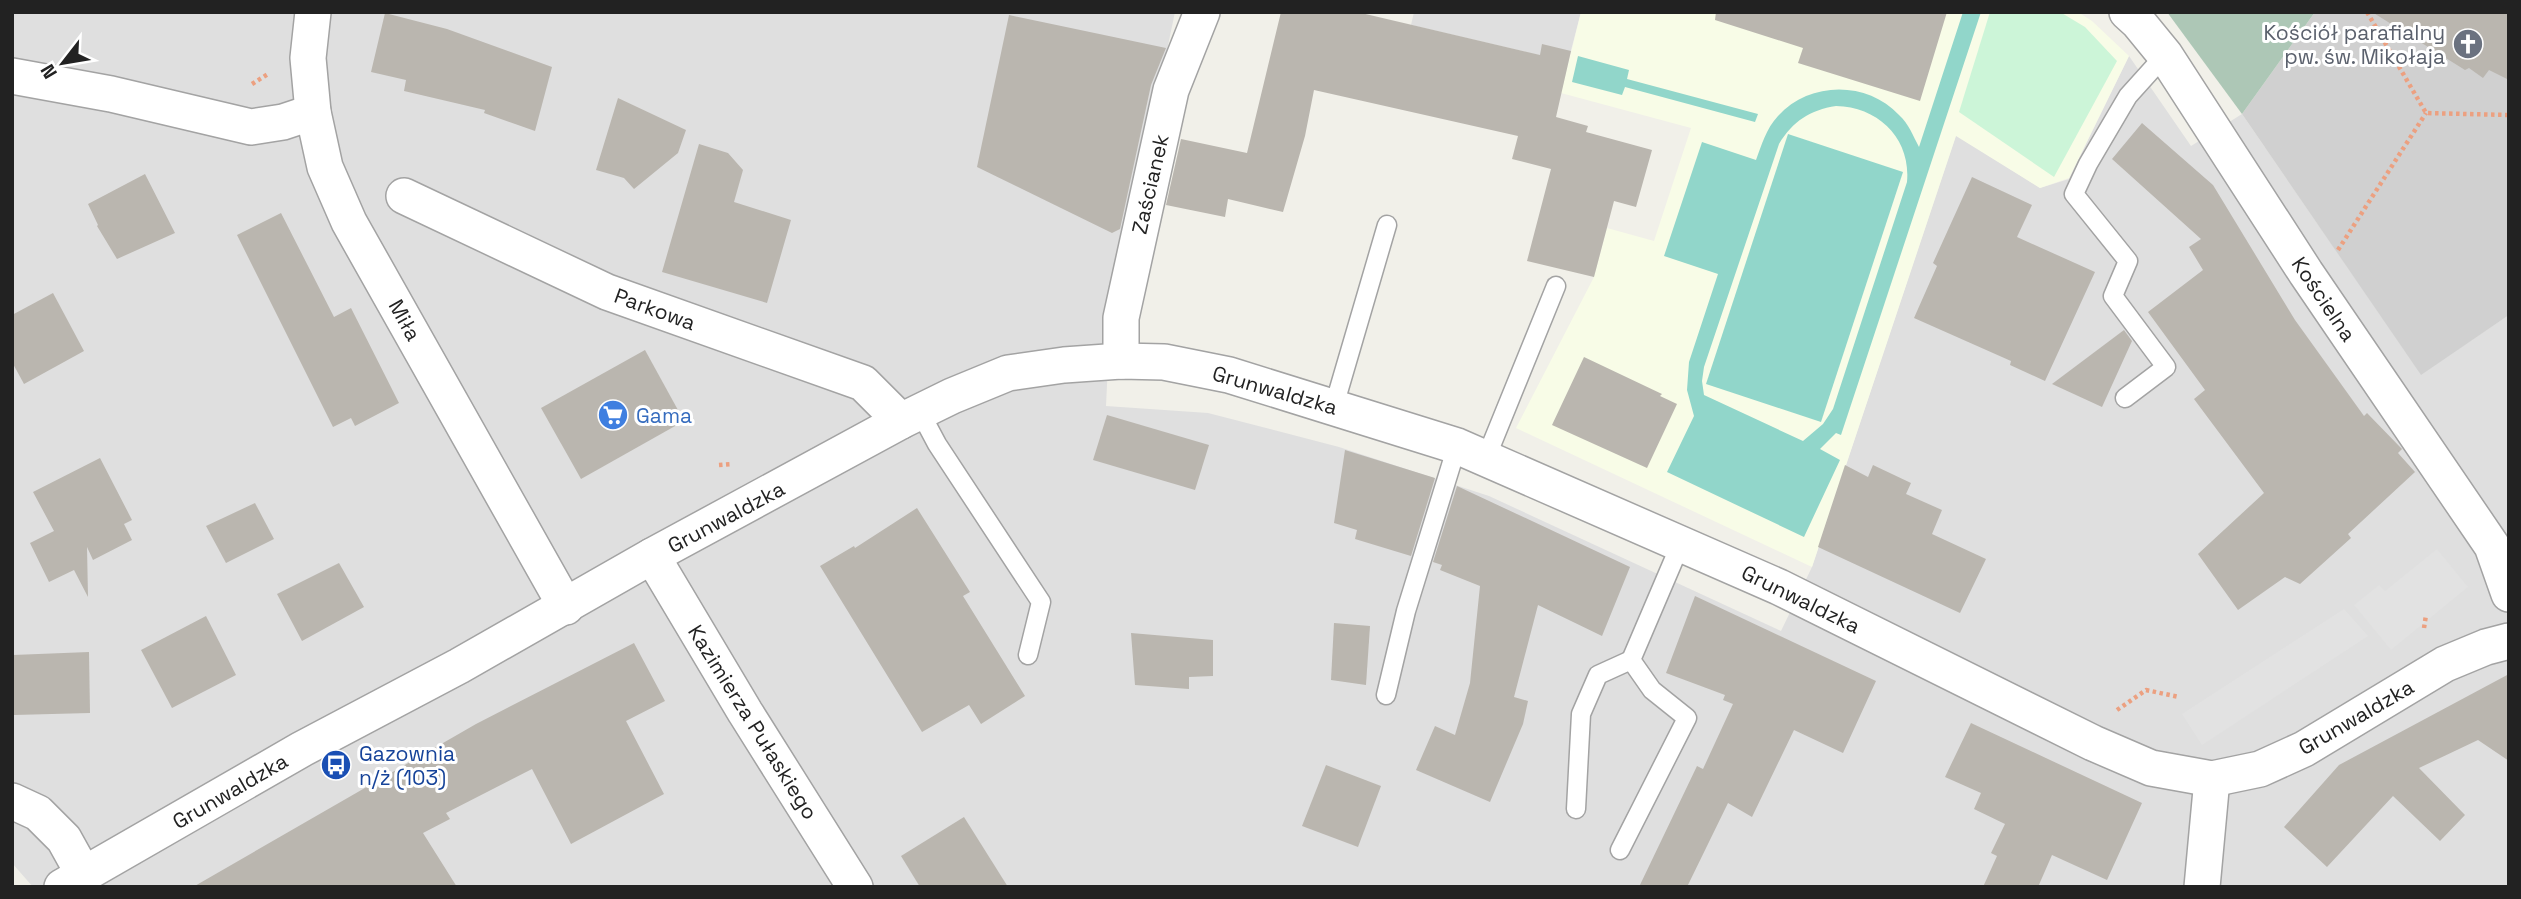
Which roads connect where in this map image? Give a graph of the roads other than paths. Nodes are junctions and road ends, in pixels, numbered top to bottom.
1 (313, 12) edge
2 (1202, 12) edge
3 (2127, 12) edge
4 (2165, 55) junction
5 (12, 76) edge
6 (313, 112) junction
7 (404, 196) dead end
8 (1387, 225) dead end
9 (1556, 286) dead end
10 (1121, 361) junction
11 (2124, 398) dead end
12 (1334, 406) junction
13 (910, 416) junction
14 (1472, 452) junction
15 (1681, 543) junction
16 (652, 556) junction
17 (2509, 594) edge
18 (566, 607) junction
19 (2509, 641) edge
20 (1028, 655) dead end
21 (1631, 660) junction
22 (1386, 695) dead end
23 (2212, 779) junction
24 (12, 801) edge
25 (1576, 809) dead end
26 (1620, 850) dead end
27 (79, 883) edge
28 (855, 887) edge
29 (2202, 887) edge

1 - 6 street, Miła
2 - 10 street, Zaścianek
3 - 4 street, Kościelna
4 - 11 lane
4 - 17 street, Kościelna
5 - 6 street
6 - 18 street, Miła
7 - 13 street, Parkowa
8 - 12 lane
9 - 14 lane
10 - 12 street, Grunwaldzka
10 - 13 street, Grunwaldzka
12 - 14 street, Grunwaldzka
13 - 16 street, Grunwaldzka
13 - 20 lane
14 - 15 street, Grunwaldzka
14 - 22 lane
15 - 21 lane
15 - 23 street, Grunwaldzka
16 - 18 street, Grunwaldzka
16 - 28 street, Kazimierza Pułaskiego
18 - 27 street, Grunwaldzka
19 - 23 street, Grunwaldzka
21 - 25 lane
21 - 26 lane
23 - 29 street
24 - 27 street

